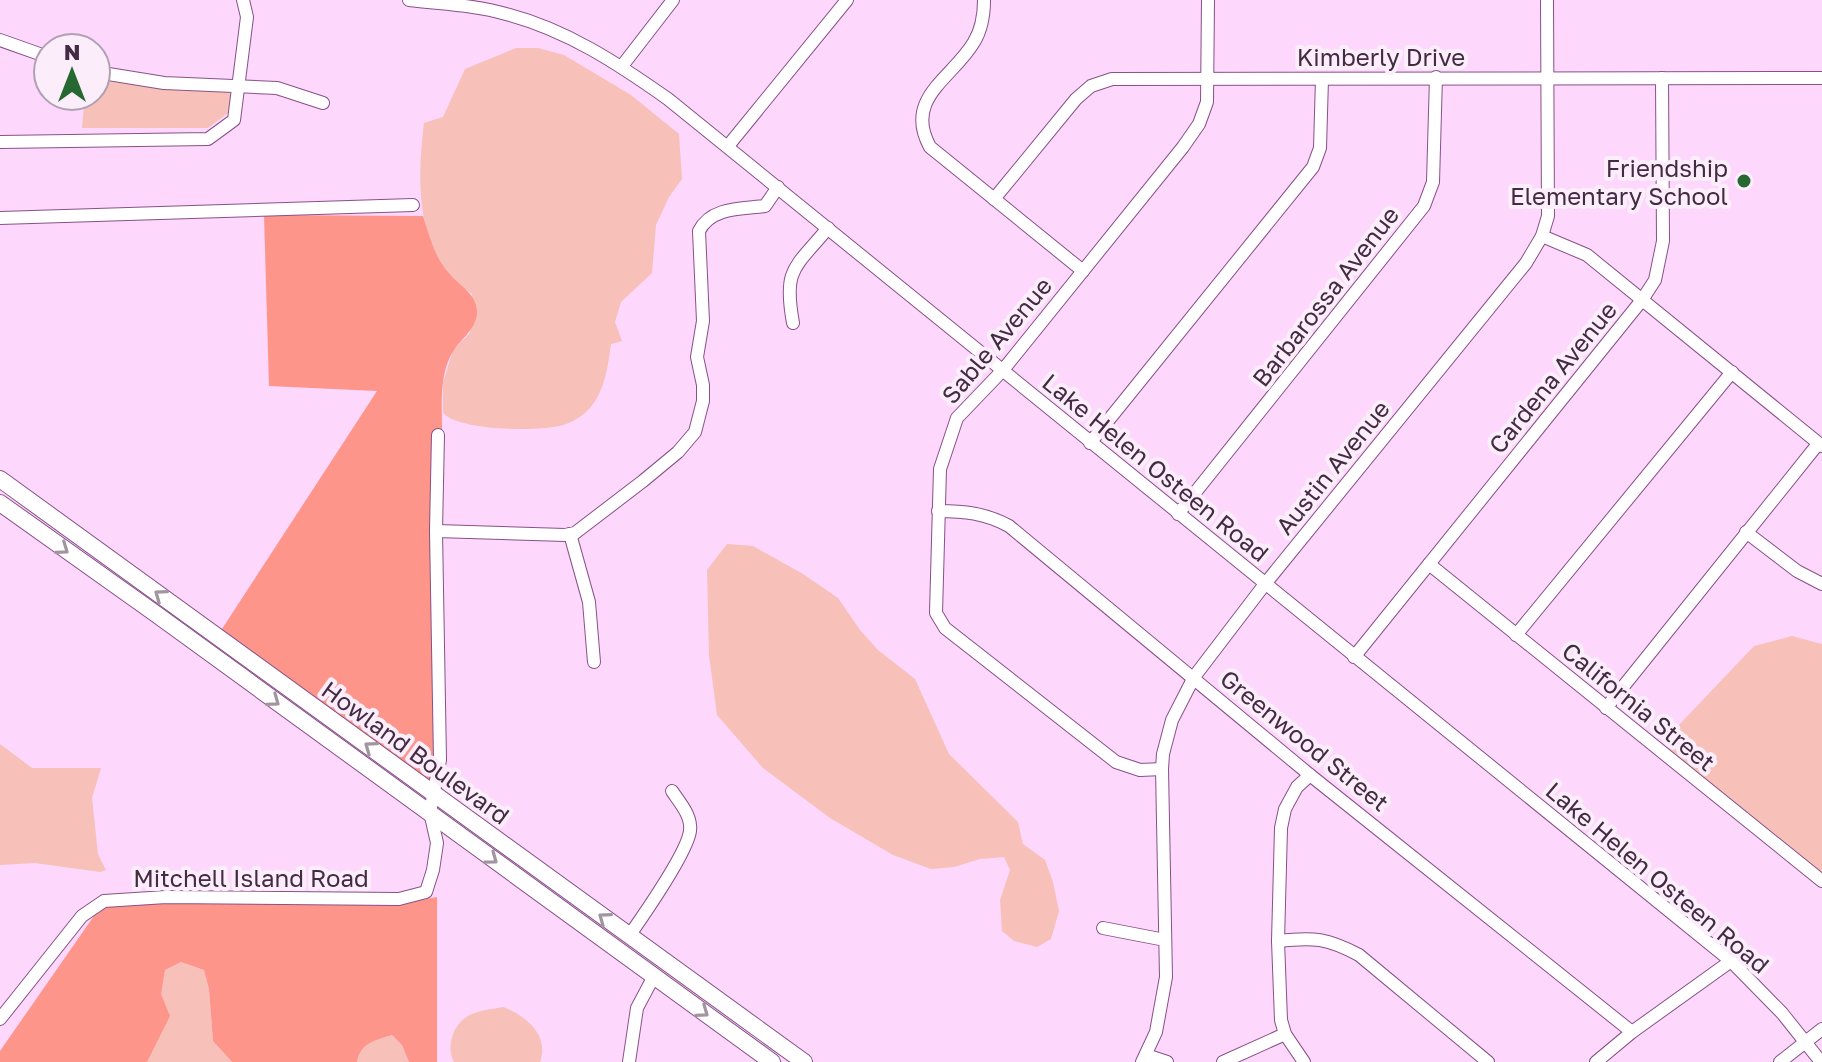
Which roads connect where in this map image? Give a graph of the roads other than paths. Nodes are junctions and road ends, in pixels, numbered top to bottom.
1 (243, 0) edge
2 (409, 0) edge
3 (673, 0) edge
4 (847, 0) edge
5 (984, 0) edge
6 (1208, 0) edge
7 (1547, 0) edge
8 (504, 6) edge
9 (0, 40) edge
10 (32, 51) edge
11 (622, 66) junction
12 (112, 75) edge
13 (1436, 77) junction
14 (1662, 78) junction
15 (1822, 78) edge
16 (1208, 79) junction
17 (1322, 79) junction
18 (1548, 79) junction
19 (240, 86) junction
20 (323, 103) dead end
21 (0, 142) edge
22 (728, 146) junction
23 (778, 187) junction
24 (994, 199) junction
25 (413, 205) dead end
26 (0, 218) edge
27 (828, 228) junction
28 (1542, 236) junction
29 (1083, 271) junction
30 (1642, 300) junction
31 (793, 323) dead end
32 (1003, 370) junction
33 (1732, 372) junction
34 (438, 435) dead end
35 (1090, 443) junction
36 (1820, 445) edge
37 (0, 479) edge
38 (0, 489) edge
39 (28, 500) junction
40 (0, 503) edge
41 (938, 511) junction
42 (1178, 514) junction
43 (436, 531) junction
44 (1746, 532) junction
45 (570, 534) junction
46 (1429, 564) junction
47 (1265, 584) junction
48 (1822, 584) edge
49 (1516, 635) junction
50 (1354, 657) junction
51 (594, 662) dead end
52 (1194, 677) junction
53 (1606, 708) junction
54 (1162, 769) junction
55 (1310, 775) junction
56 (672, 791) dead end
57 (433, 793) junction
58 (430, 812) junction
59 (1822, 881) edge
60 (1103, 928) dead end
61 (629, 936) junction
62 (1165, 940) junction
63 (1278, 941) junction
64 (1731, 961) junction
65 (654, 976) junction
66 (0, 1019) edge
67 (1822, 1029) edge
68 (1632, 1032) junction
69 (1285, 1034) junction
70 (1806, 1041) junction
71 (1144, 1059) edge
72 (629, 1062) edge
73 (772, 1062) edge
74 (804, 1062) edge
75 (1167, 1062) edge
76 (1223, 1062) edge
77 (1304, 1062) edge
78 (1488, 1062) edge
79 (1596, 1062) edge
80 (1780, 1062) edge
81 (1821, 1062) edge

1 - 19 street
2 - 8 street, Lake Helen Osteen Road
3 - 11 street
4 - 22 street
5 - 24 street
6 - 16 street, Sable Avenue
7 - 18 street, Austin Avenue
8 - 11 street, Lake Helen Osteen Road
9 - 10 street
11 - 22 street, Lake Helen Osteen Road
12 - 19 street
13 - 17 street, Kimberly Drive
13 - 18 street, Kimberly Drive
13 - 42 street, Barbarossa Avenue
14 - 15 street, Kimberly Drive
14 - 18 street, Kimberly Drive
14 - 30 street, Cardena Avenue
16 - 17 street, Kimberly Drive
16 - 24 street, Kimberly Drive
16 - 29 street, Sable Avenue
17 - 35 street
18 - 28 street, Austin Avenue
19 - 20 street
19 - 21 street
22 - 23 street, Lake Helen Osteen Road
23 - 27 street, Lake Helen Osteen Road
23 - 45 street
24 - 29 street
25 - 26 street
27 - 31 street
27 - 32 street, Lake Helen Osteen Road
28 - 30 street
28 - 47 street, Austin Avenue
29 - 32 street, Sable Avenue
30 - 33 street
30 - 46 street, Cardena Avenue
32 - 35 street, Lake Helen Osteen Road
32 - 41 street, Sable Avenue
33 - 36 street
33 - 49 street
34 - 43 street
35 - 42 street, Lake Helen Osteen Road
36 - 44 street
37 - 39 main road, Howland Boulevard
38 - 39 main road
57 -> 39 main road, Howland Boulevard
40 -> 58 main road, Howland Boulevard
41 - 52 street, Greenwood Street
41 - 54 street, Sable Avenue
42 - 47 street, Lake Helen Osteen Road
43 - 45 street
43 - 57 street
44 - 48 street
44 - 53 street
45 - 51 street
46 - 49 street, California Street
46 - 50 street, Cardena Avenue
47 - 50 street, Lake Helen Osteen Road
47 - 52 street, Austin Avenue
49 - 53 street, California Street
50 - 64 street, Lake Helen Osteen Road
52 - 54 street, Austin Avenue
52 - 55 street, Greenwood Street
53 - 59 street, California Street
54 - 62 street, Austin Avenue
55 - 63 street
55 - 68 street, Greenwood Street
56 - 61 street
57 - 58 street
61 -> 57 main road, Howland Boulevard
58 -> 65 main road, Howland Boulevard
58 - 66 street, Mitchell Island Road
60 - 62 street
61 - 74 main road, Howland Boulevard
62 - 71 street, Austin Avenue
63 - 69 street
63 - 78 street
64 - 68 street
64 - 70 street, Lake Helen Osteen Road
65 - 72 street
65 -> 73 main road, Howland Boulevard
67 - 70 street
68 - 79 street
69 - 76 street
69 - 77 street
70 - 80 street
70 - 81 street, Lake Helen Osteen Road
71 - 75 street

